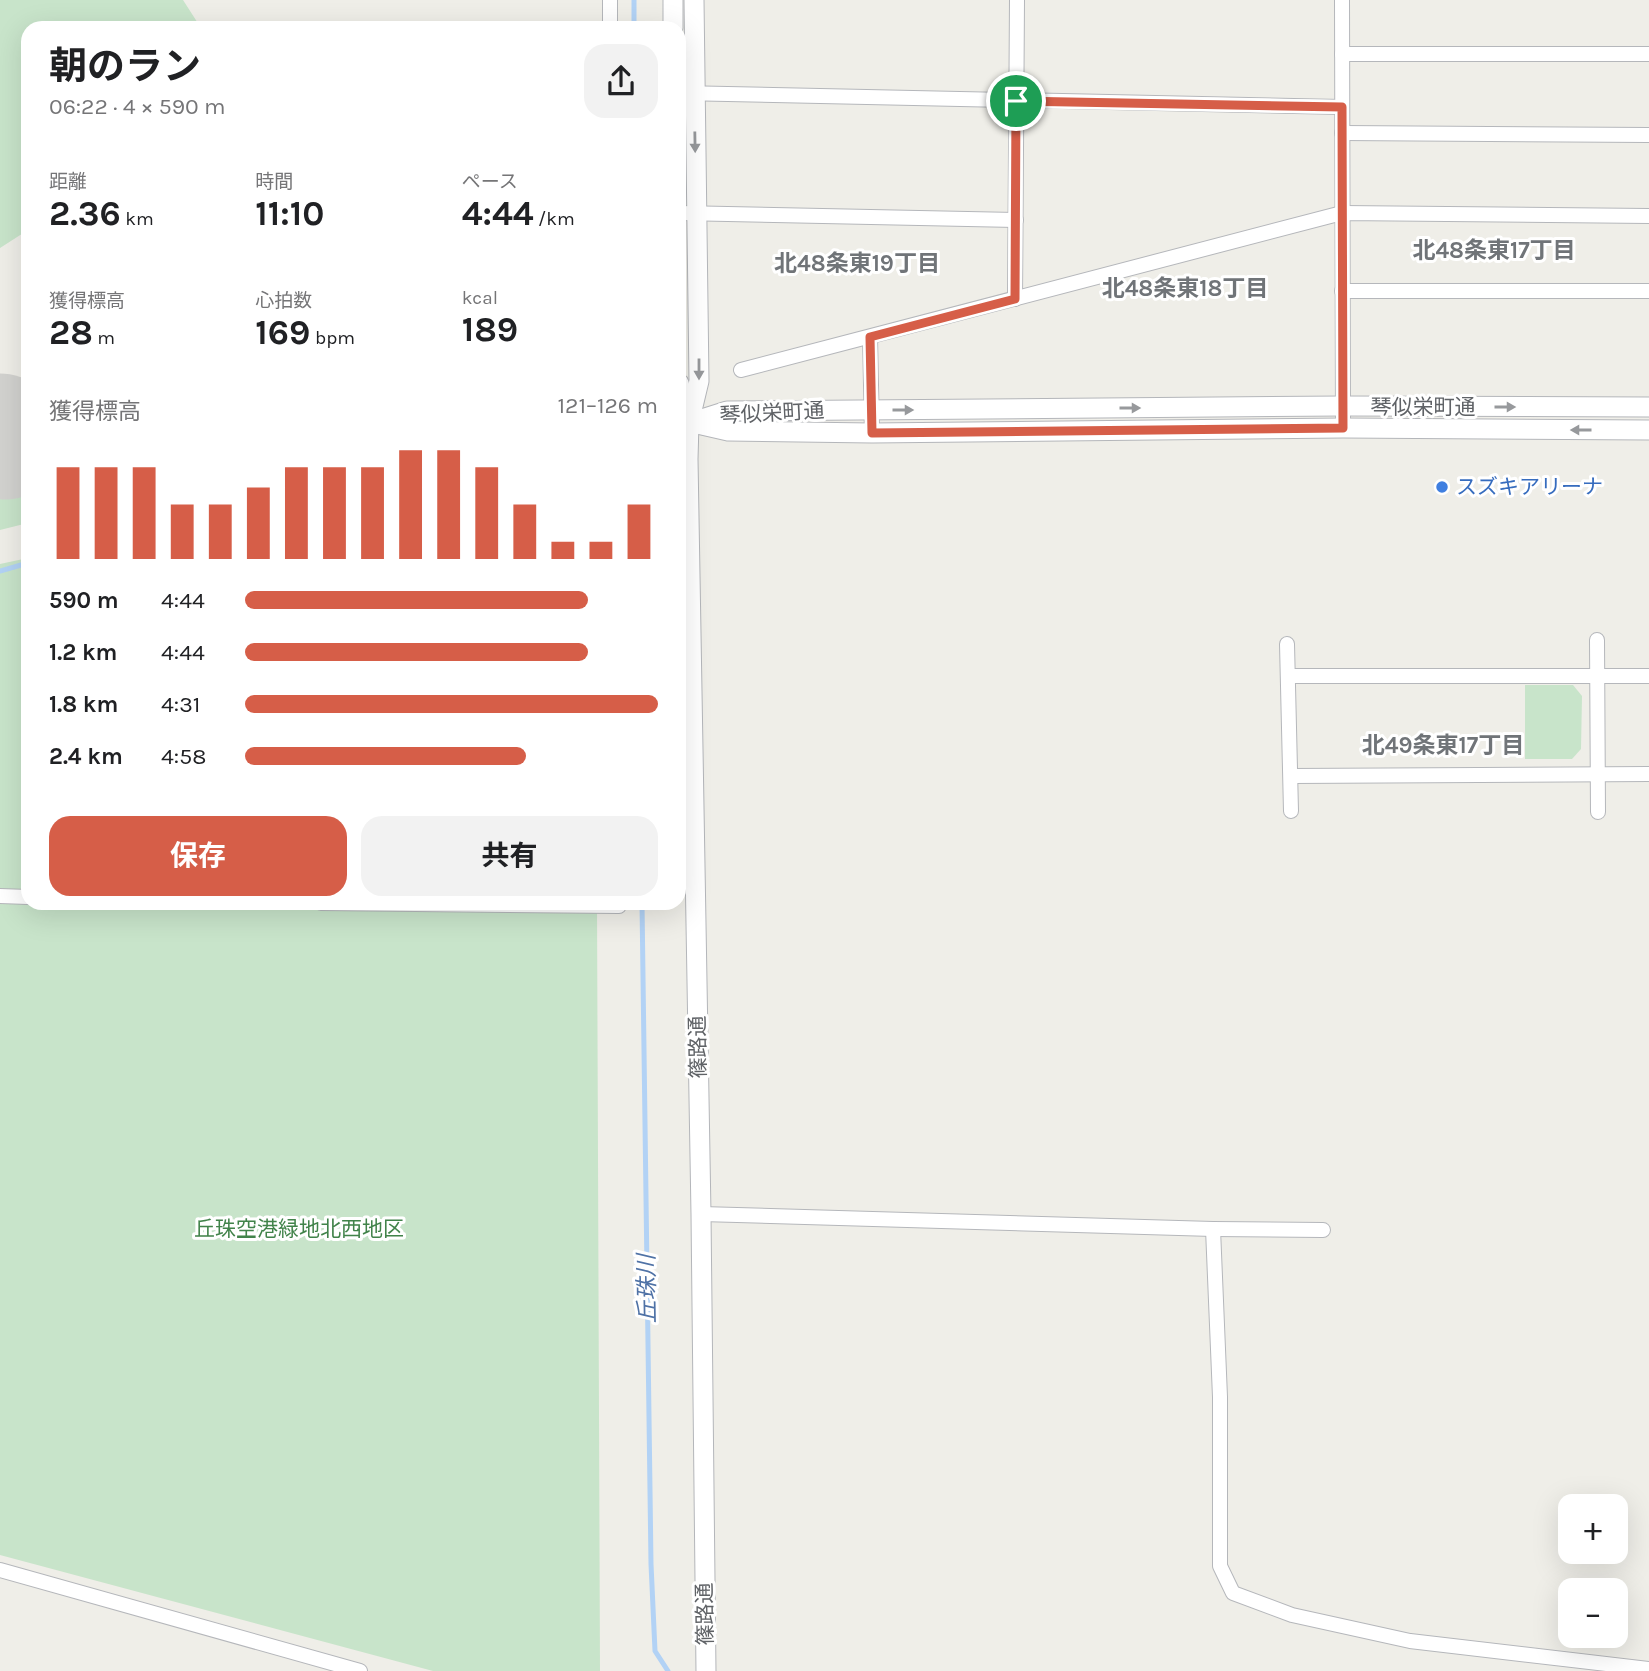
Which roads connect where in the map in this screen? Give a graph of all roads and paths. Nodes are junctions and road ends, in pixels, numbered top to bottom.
1 (610, 0) edge
2 (673, 0) edge
3 (694, 0) edge
4 (1017, 0) edge
5 (1342, 0) edge
6 (610, 21) edge
7 (673, 21) edge
8 (1342, 54) junction
9 (1649, 54) edge
10 (687, 93) edge
11 (1016, 101) junction
12 (1342, 107) junction
13 (1342, 133) junction
14 (1649, 135) edge
15 (1342, 213) junction
16 (688, 214) edge
17 (1649, 216) edge
18 (1016, 220) junction
19 (1649, 290) edge
20 (1342, 291) junction
21 (1015, 299) junction
22 (870, 337) junction
23 (741, 370) dead end
24 (1343, 407) junction
25 (1649, 407) edge
26 (872, 410) junction
27 (686, 417) edge
28 (686, 421) edge
29 (686, 422) edge
30 (1343, 428) junction
31 (1649, 430) edge
32 (872, 433) junction
33 (686, 515) edge
34 (1597, 640) dead end
35 (1287, 644) dead end
36 (1288, 676) junction
37 (1597, 676) junction
38 (1649, 676) edge
39 (1649, 774) edge
40 (1598, 775) junction
41 (1292, 776) junction
42 (1291, 811) dead end
43 (1598, 812) dead end
44 (0, 897) edge
45 (21, 897) edge
46 (701, 1214) junction
47 (1213, 1230) junction
48 (1323, 1230) dead end
49 (0, 1570) edge
50 (706, 1667) edge
51 (1649, 1669) edge
52 (360, 1671) edge

1 - 6 street
2 - 7 street
3 - 10 street, 篠路通
4 - 11 street
5 - 8 street
8 - 9 street
8 - 12 street
10 - 11 street
10 -> 16 street, 篠路通
11 - 12 street
11 - 18 street
12 - 13 street
13 - 14 street
13 - 15 street
15 - 17 street
15 - 20 street
15 - 21 street
16 - 18 street
16 -> 27 street, 篠路通
18 - 21 street
19 - 20 street
20 - 24 street
21 - 22 street
22 - 23 street
22 - 26 street
24 -> 25 street, 琴似栄町通
26 -> 24 street, 琴似栄町通
24 - 30 street
26 - 28 street, 琴似栄町通
26 - 32 street
29 - 32 street, 琴似栄町通
31 -> 30 street, 琴似栄町通
30 - 32 street, 琴似栄町通
33 - 46 street, 篠路通
34 - 37 street
35 - 36 street
36 - 37 street
36 - 41 street
37 - 38 street
37 - 40 street
39 - 40 street
40 - 41 street
40 - 43 street
41 - 42 street
44 - 45 street
46 - 47 street
46 - 50 street, 篠路通
47 - 48 street
47 - 51 street
49 - 52 street

